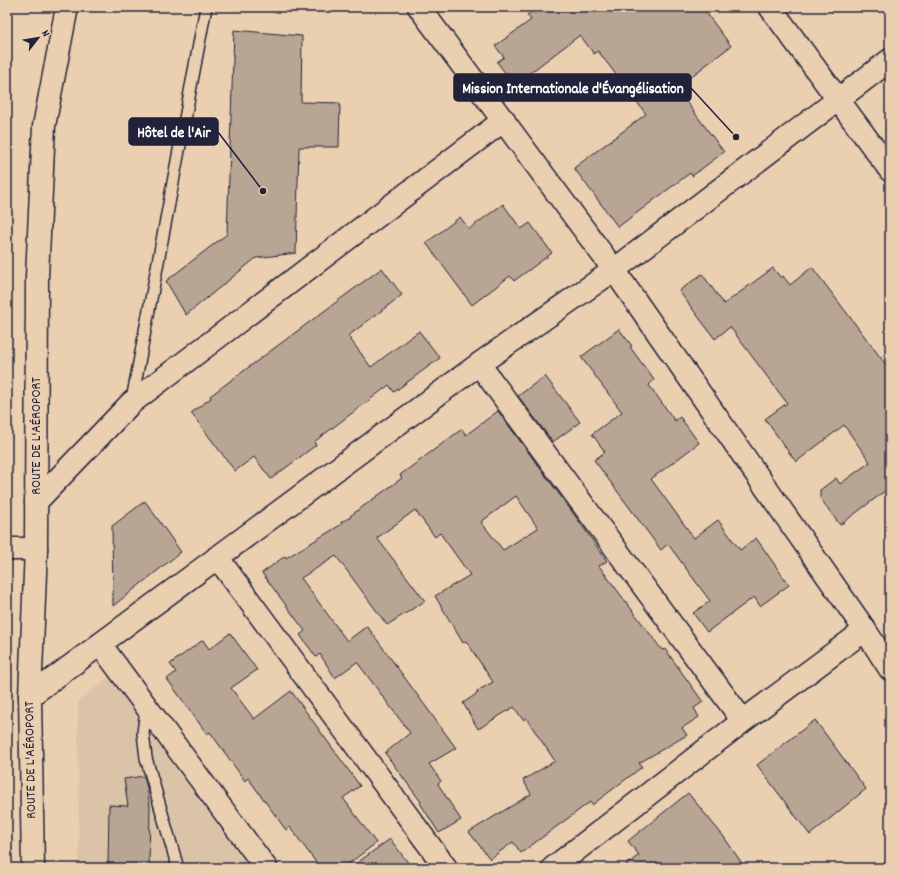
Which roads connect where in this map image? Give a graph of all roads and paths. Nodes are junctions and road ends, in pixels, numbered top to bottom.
1 (67, 7) edge
2 (206, 7) edge
3 (419, 7) edge
4 (770, 7) edge
5 (890, 60) edge
6 (838, 99) junction
7 (504, 120) junction
8 (890, 170) edge
9 (614, 270) junction
10 (479, 364) junction
11 (131, 402) junction
12 (36, 502) junction
13 (7, 549) edge
14 (36, 549) junction
15 (217, 557) junction
16 (865, 630) junction
17 (100, 644) junction
18 (890, 669) edge
19 (30, 696) junction
20 (146, 706) junction
21 (743, 721) junction
22 (33, 868) edge
23 (178, 868) edge
24 (266, 868) edge
25 (446, 868) edge
26 (553, 868) edge

1 - 12 street, ROUTE DE L'AÉROPORT
2 - 11 lane
3 - 7 street
4 - 6 street
5 - 6 street
6 - 8 street
6 - 9 street
7 - 9 street
7 - 11 street
9 - 10 street
9 - 16 street
10 - 15 street
10 - 21 street
11 - 12 street
12 - 14 street, ROUTE DE L'AÉROPORT
13 - 14 street
14 - 19 street, ROUTE DE L'AÉROPORT
15 - 17 street
15 - 25 street
16 - 18 street
16 - 21 street
17 - 19 street
17 - 20 street
19 - 22 street, ROUTE DE L'AÉROPORT
20 - 23 lane
20 - 24 street
21 - 26 street

